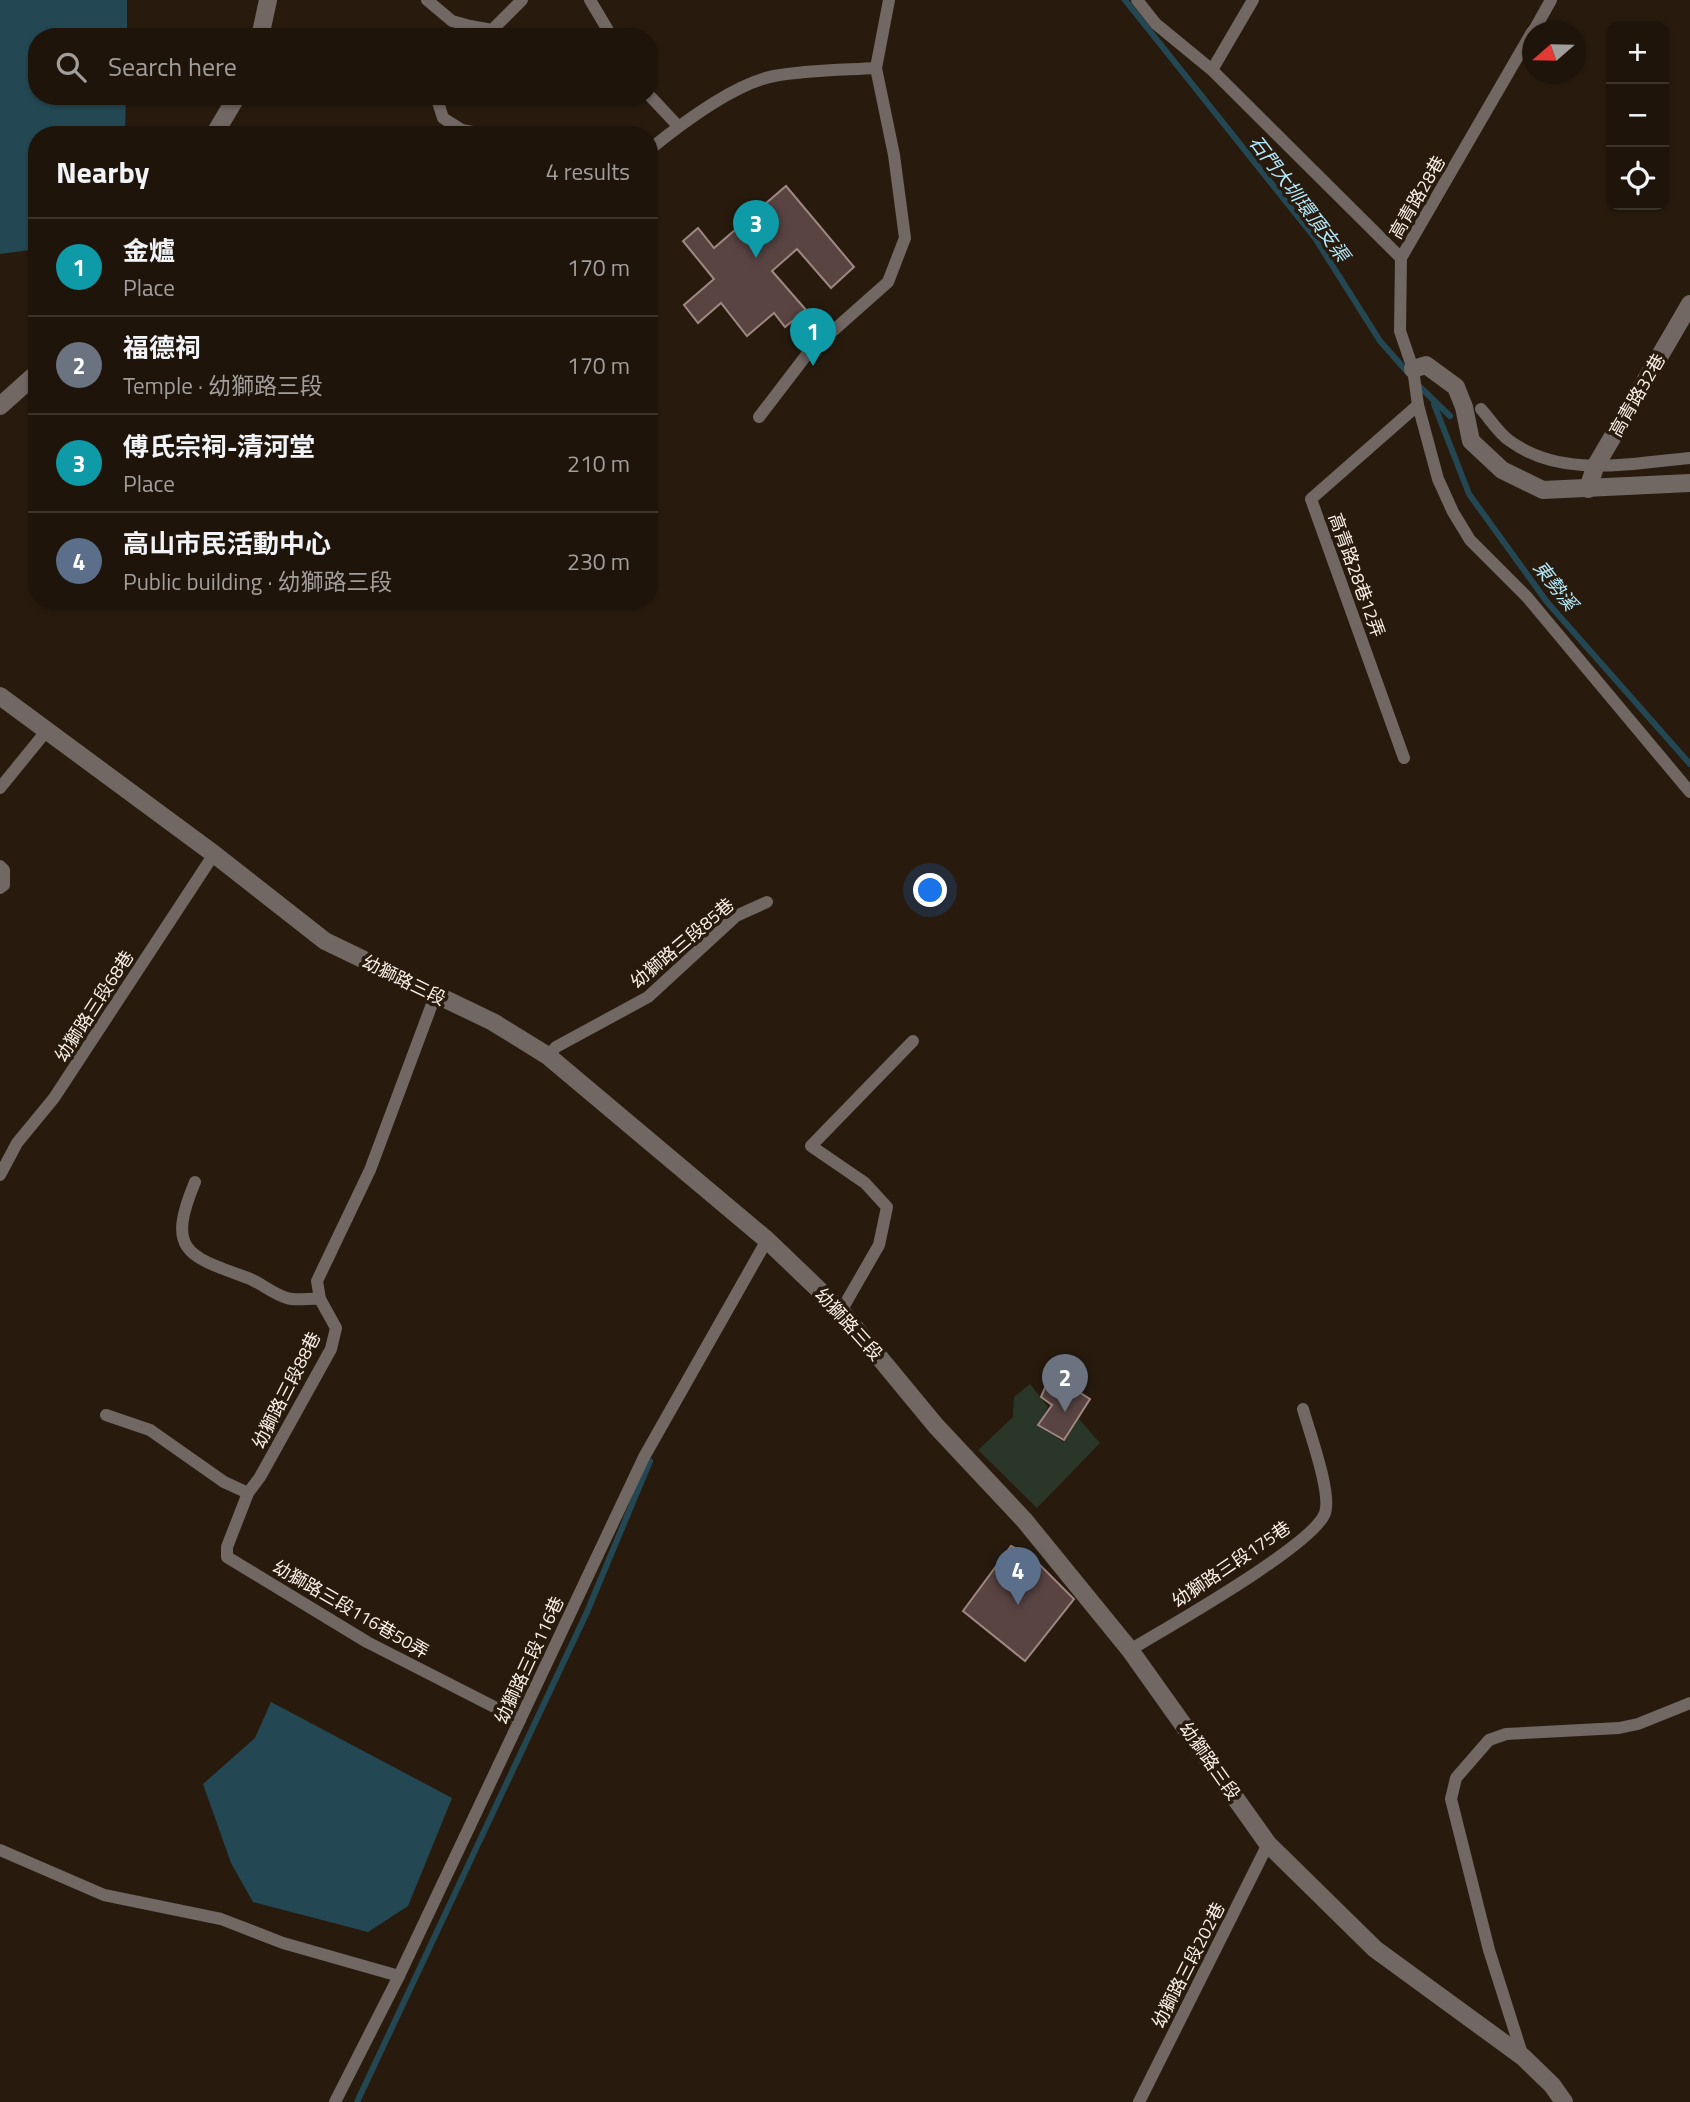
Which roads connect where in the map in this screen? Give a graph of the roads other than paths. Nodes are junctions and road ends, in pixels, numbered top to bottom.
1 (268, 0) edge
2 (427, 0) edge
3 (522, 0) edge
4 (590, 0) edge
5 (889, 0) edge
6 (1137, 0) edge
7 (1252, 0) edge
8 (1551, 0) edge
9 (1539, 21) edge
10 (262, 28) edge
11 (462, 28) edge
12 (494, 28) edge
13 (607, 28) edge
14 (1522, 51) edge
15 (876, 68) junction
16 (1212, 70) junction
17 (232, 105) edge
18 (439, 105) edge
19 (658, 105) edge
20 (219, 126) edge
21 (456, 126) edge
22 (678, 126) junction
23 (658, 143) edge
24 (1401, 258) junction
25 (1690, 304) edge
26 (1413, 369) junction
27 (28, 381) edge
28 (1419, 405) junction
29 (0, 406) edge
30 (1481, 409) dead end
31 (759, 417) dead end
32 (1690, 458) edge
33 (1595, 467) junction
34 (1690, 482) edge
35 (1588, 489) junction
36 (0, 696) edge
37 (48, 729) junction
38 (1404, 758) dead end
39 (0, 788) edge
40 (1690, 792) edge
41 (214, 854) junction
42 (0, 866) edge
43 (0, 888) edge
44 (767, 902) dead end
45 (435, 996) junction
46 (913, 1041) dead end
47 (548, 1056) junction
48 (0, 1175) edge
49 (195, 1182) dead end
50 (767, 1240) junction
51 (320, 1298) junction
52 (841, 1311) junction
53 (1303, 1409) dead end
54 (106, 1415) dead end
55 (248, 1493) junction
56 (1130, 1650) junction
57 (1690, 1703) edge
58 (520, 1720) junction
59 (1269, 1844) junction
60 (0, 1850) edge
61 (399, 1976) junction
62 (1523, 2057) junction
63 (335, 2102) edge
64 (1139, 2102) edge
65 (1564, 2102) edge

1 - 10 street
2 - 11 lane
3 - 12 lane
4 - 13 lane
5 - 15 lane
6 - 16 lane, 高青路28巷
7 - 16 lane
8 - 9 lane, 高青路28巷
14 - 24 lane, 高青路28巷
15 - 22 lane
15 - 31 lane
16 - 24 lane, 高青路28巷
17 - 20 street
18 - 21 lane
19 - 22 lane
22 - 23 lane
24 - 26 lane
25 - 33 street, 高青路32巷
26 - 28 lane
26 - 35 street
27 - 29 street
28 - 38 lane, 高青路28巷12弄
28 - 40 lane
30 - 33 lane
32 - 33 lane
33 - 35 street, 高青路32巷
34 - 35 street
36 - 37 street, 幼獅路三段
37 - 39 lane
37 - 41 street, 幼獅路三段
41 - 45 street, 幼獅路三段
41 - 48 lane, 幼獅路三段68巷
42 - 43 lane
44 - 47 lane, 幼獅路三段85巷
45 - 47 street, 幼獅路三段
45 - 51 lane
46 - 52 lane
47 - 50 street, 幼獅路三段
49 - 51 lane
50 - 52 street, 幼獅路三段
50 - 58 lane, 幼獅路三段116巷
51 - 55 lane, 幼獅路三段88巷
52 - 56 street, 幼獅路三段
53 - 56 lane, 幼獅路三段175巷
54 - 55 lane
55 - 58 lane, 幼獅路三段116巷50弄
56 - 59 street, 幼獅路三段
57 - 62 lane
58 - 61 lane, 幼獅路三段116巷
59 - 62 street, 幼獅路三段
59 - 64 lane, 幼獅路三段202巷
60 - 61 lane
61 - 63 lane, 幼獅路三段116巷
62 - 65 street, 幼獅路三段

